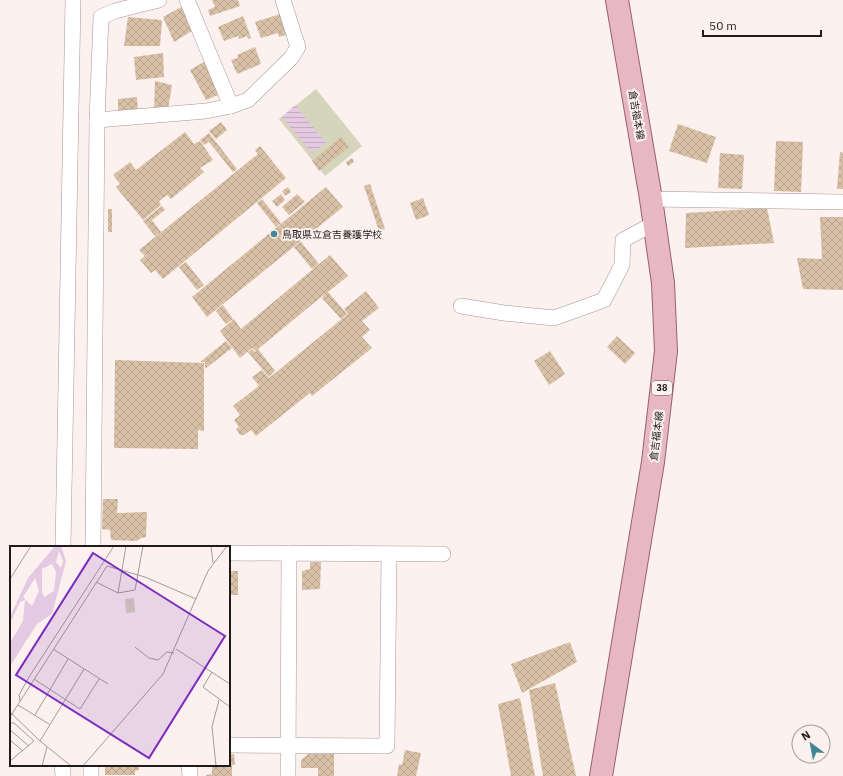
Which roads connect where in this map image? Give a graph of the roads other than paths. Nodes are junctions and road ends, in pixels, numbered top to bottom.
1 (73, 0) edge
2 (159, 0) edge
3 (187, 0) edge
4 (283, 0) edge
5 (617, 0) edge
6 (230, 106) junction
7 (97, 120) junction
8 (651, 199) junction
9 (843, 202) edge
10 (655, 224) junction
11 (461, 306) dead end
12 (64, 546) edge
13 (93, 546) edge
14 (230, 553) edge
15 (289, 553) junction
16 (389, 554) junction
17 (443, 554) dead end
18 (230, 745) edge
19 (287, 746) junction
20 (62, 766) edge
21 (63, 776) edge
22 (288, 776) edge
23 (600, 776) edge

1 - 12 street
2 - 7 street
3 - 6 street
4 - 6 street
5 - 8 main road, 倉吉福本線 / 38
6 - 7 street
7 - 13 street
8 - 9 street
8 - 10 main road, 倉吉福本線 / 38
10 - 11 street
10 - 23 main road, 倉吉福本線 / 38
14 - 15 street
15 - 16 street
15 - 19 street
16 - 17 street
16 - 19 street
18 - 19 street
19 - 22 street
20 - 21 street

